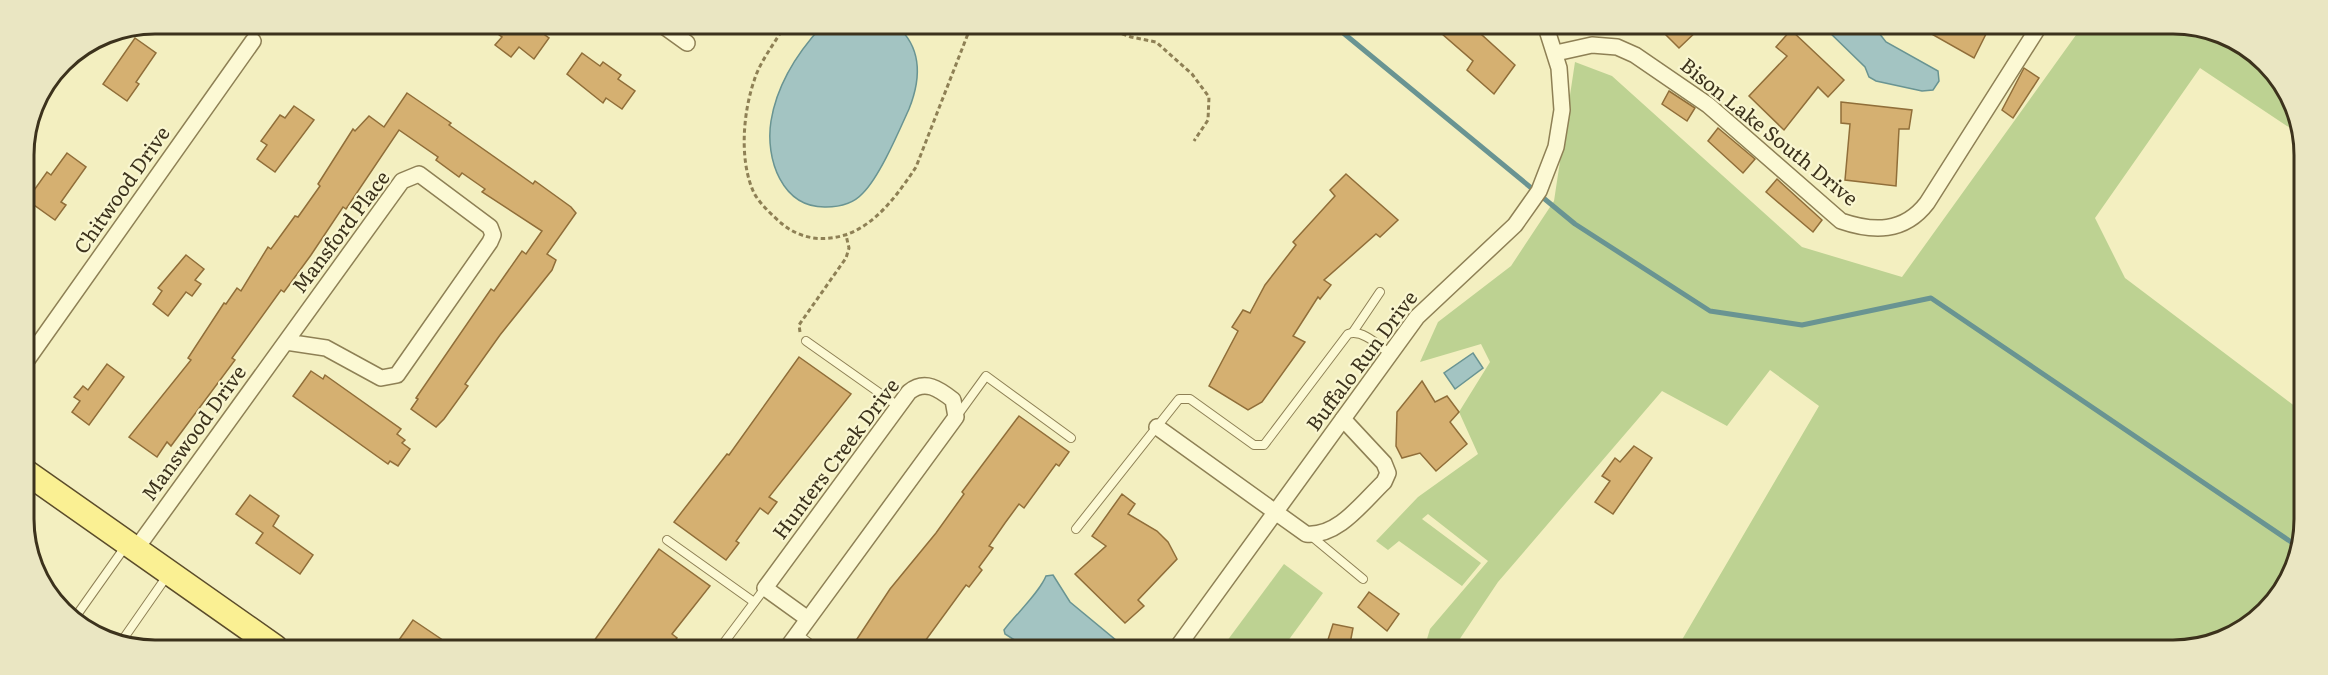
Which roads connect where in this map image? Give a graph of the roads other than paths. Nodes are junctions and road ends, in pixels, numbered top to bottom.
1 (1549, 34) edge
2 (2033, 34) edge
3 (676, 35) edge
4 (253, 41) dead end
5 (687, 43) dead end
6 (1556, 53) junction
7 (1380, 292) dead end
8 (1353, 332) junction
9 (806, 340) road end
10 (286, 342) junction
11 (34, 351) edge
12 (1390, 354) junction
13 (898, 406) junction
14 (956, 417) junction
15 (1343, 419) junction
16 (1157, 427) junction
17 (1071, 438) dead end
18 (34, 478) edge
19 (1276, 513) junction
20 (1076, 530) dead end
21 (1309, 534) junction
22 (667, 540) dead end
23 (132, 546) junction
24 (170, 573) junction
25 (1362, 579) dead end
26 (765, 588) junction
27 (754, 602) junction
28 (79, 613) edge
29 (808, 619) junction
30 (797, 634) junction
31 (125, 636) edge
32 (265, 640) edge
33 (726, 640) edge
34 (793, 640) edge
35 (805, 640) edge
36 (1183, 640) edge

1 - 6 street, Buffalo Run Drive
2 - 6 street, Bison Lake South Drive
3 - 5 street
4 - 11 street, Chitwood Drive
6 - 12 street, Buffalo Run Drive
7 - 8 lane
8 - 12 lane
8 - 16 lane
9 - 13 lane
10 - 10 street, Mansford Place
10 - 23 street, Manswood Drive
12 - 15 street, Buffalo Run Drive
13 - 14 street, Hunters Creek Drive
13 - 26 street, Hunters Creek Drive
14 - 17 lane
14 - 29 street
15 - 19 street, Buffalo Run Drive
15 - 21 street
16 - 19 street
16 - 20 lane
18 - 23 main road
19 - 21 street
19 - 36 street, Buffalo Run Drive
21 - 25 lane
22 - 27 lane
23 - 24 main road
23 - 28 lane
24 - 31 lane
24 - 32 main road
26 - 27 lane
26 - 29 street
27 - 33 lane
29 - 30 street
30 - 34 street
30 - 35 lane

